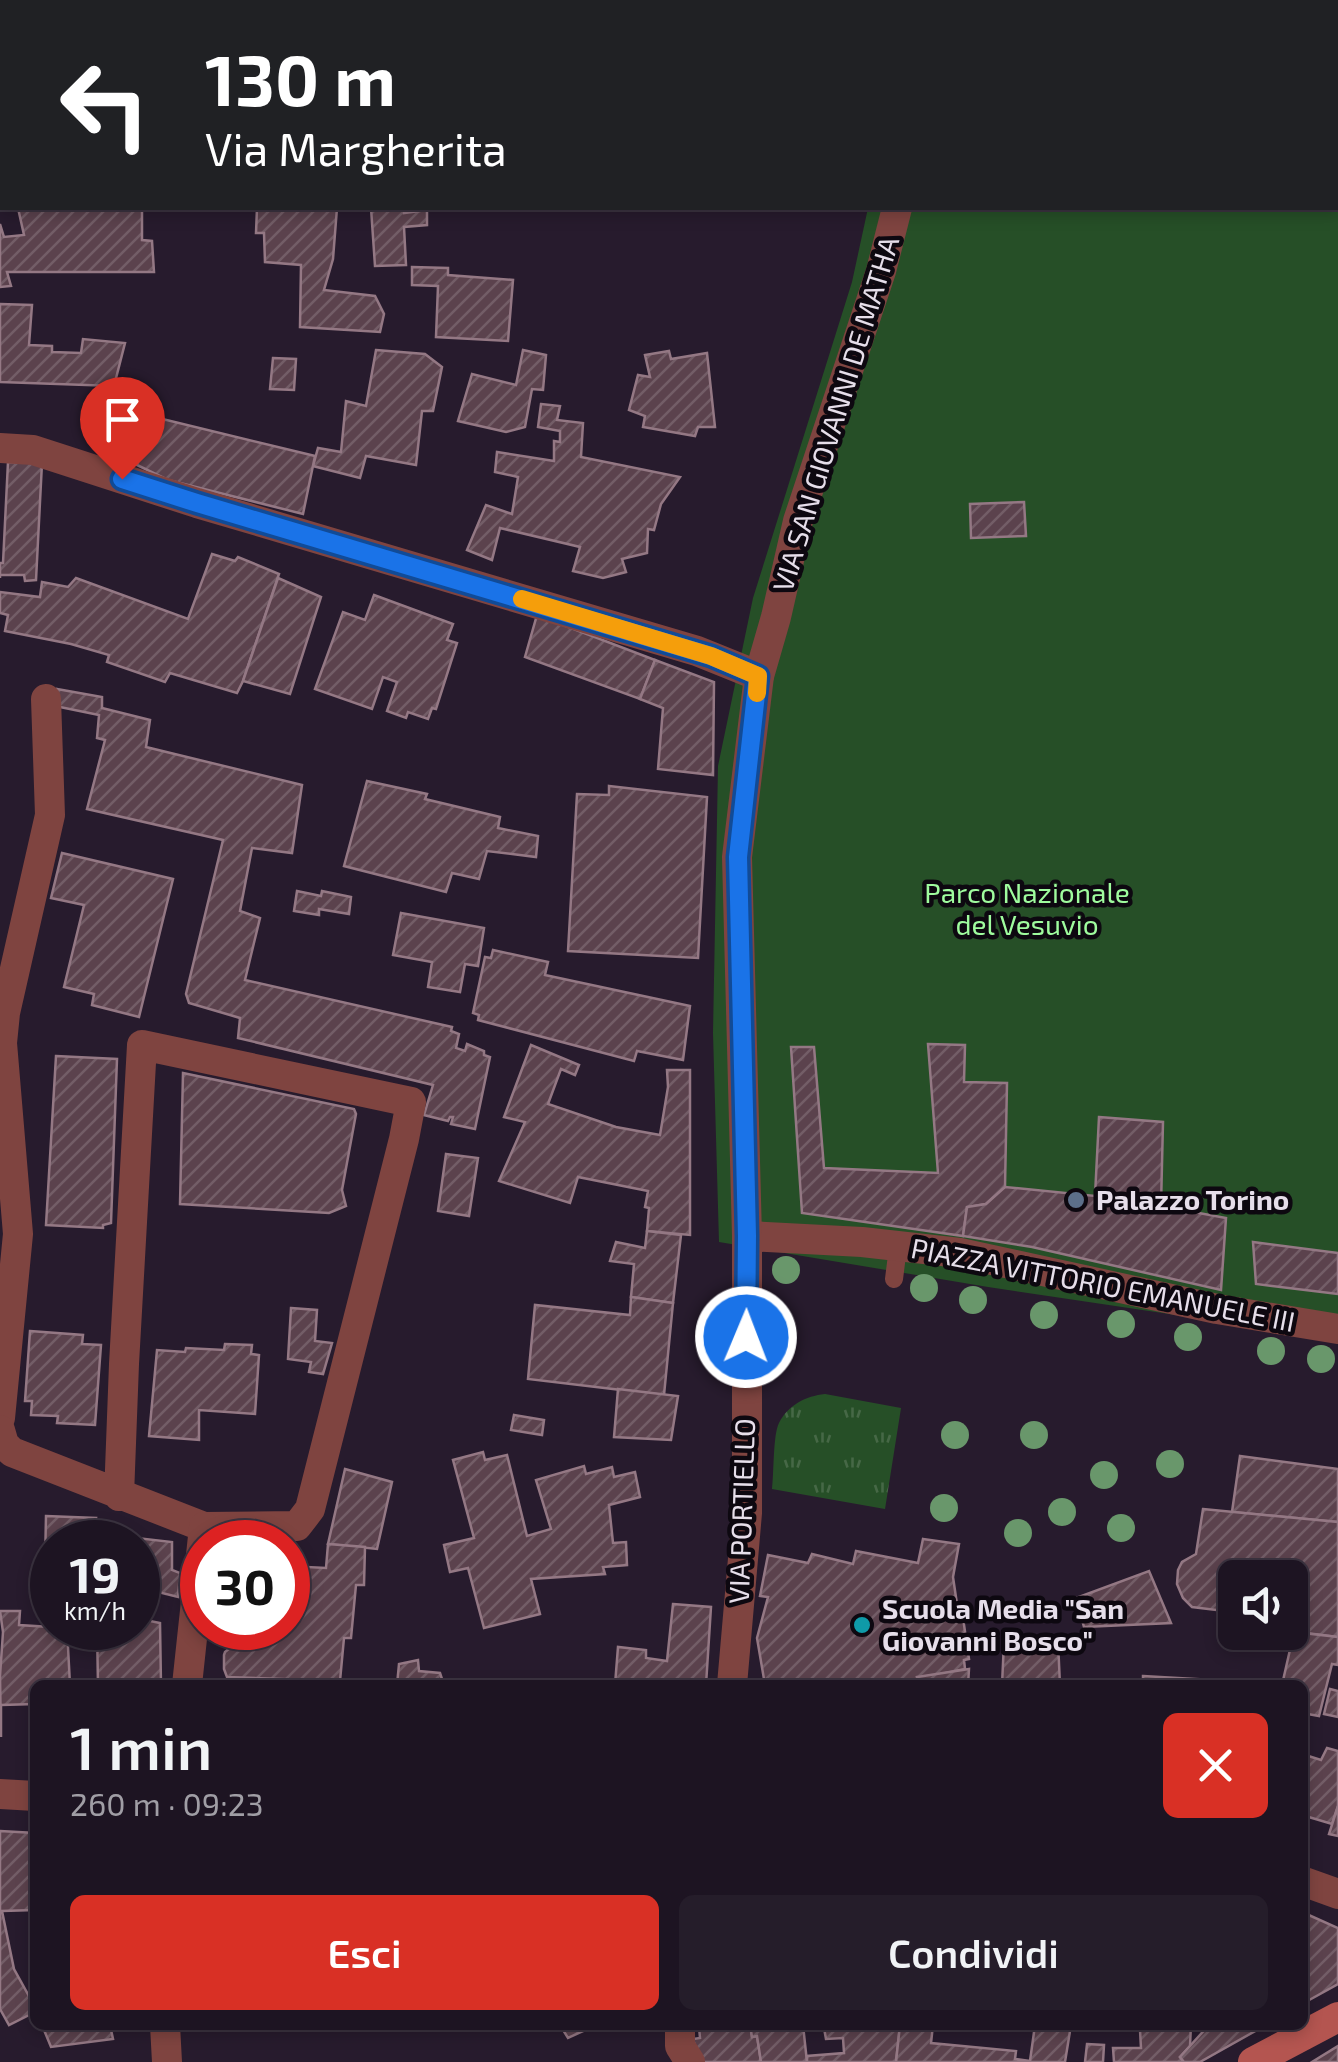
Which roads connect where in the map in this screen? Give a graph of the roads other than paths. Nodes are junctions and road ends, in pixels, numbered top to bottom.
1 (896, 210) edge
2 (0, 448) edge
3 (758, 676) junction
4 (46, 699) dead end
5 (747, 1236) junction
6 (898, 1247) junction
7 (894, 1279) dead end
8 (1338, 1329) edge
9 (746, 1337) junction
10 (780, 1340) dead end
11 (0, 1418) edge
12 (0, 1430) edge
13 (119, 1496) junction
14 (183, 1520) edge
15 (302, 1520) edge
16 (190, 1650) edge
17 (187, 1680) edge
18 (732, 1680) edge
19 (0, 1794) edge
20 (30, 1796) edge
21 (1308, 1883) edge
22 (1338, 1894) edge
23 (1338, 2016) edge
24 (165, 2030) edge
25 (680, 2030) edge
26 (167, 2062) edge
27 (690, 2062) edge
28 (1253, 2062) edge

1 - 3 street, VIA SAN GIOVANNI DE MATHA
2 - 3 street
3 - 5 street, VIA SAN GIOVANNI DE MATHA
4 - 11 street
5 - 6 street, PIAZZA VITTORIO EMANUELE III
5 - 9 street, VIA SAN GIOVANNI DE MATHA
6 - 7 lane
6 - 8 street, PIAZZA VITTORIO EMANUELE III
9 - 10 lane
9 - 18 street, VIA PORTIELLO
12 - 13 street
13 - 14 street
13 - 15 street
16 - 17 street
19 - 20 street
21 - 22 street
23 - 28 street
24 - 26 street
25 - 27 street

